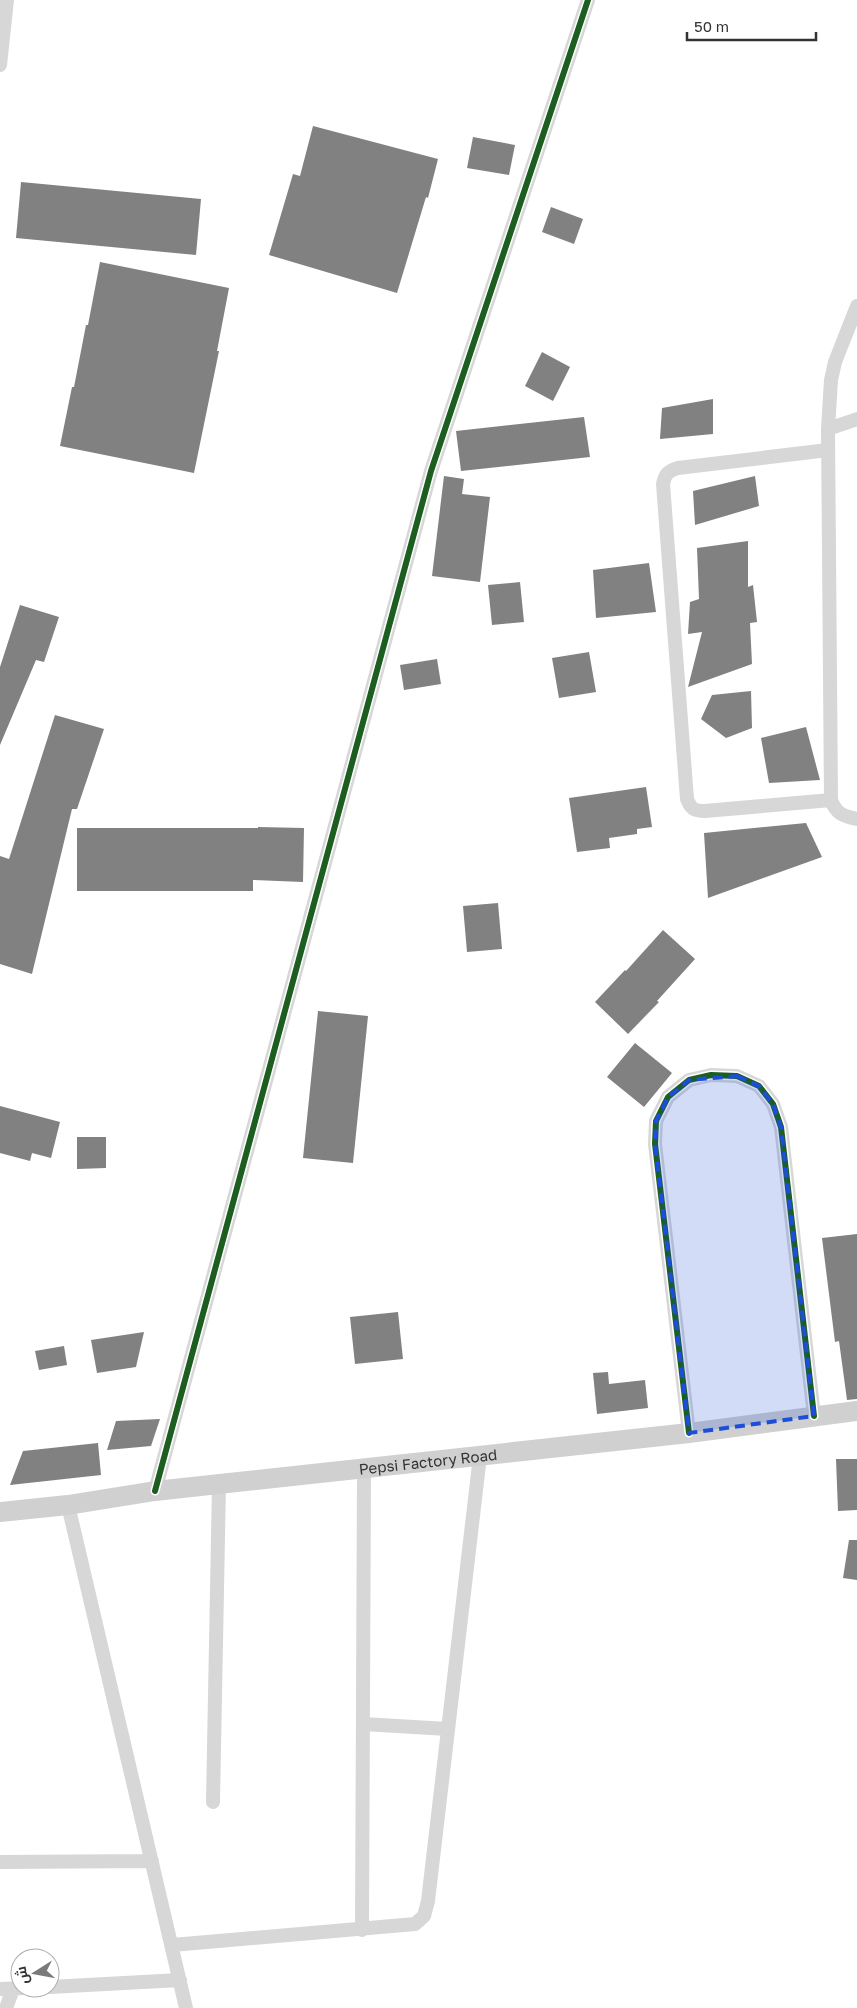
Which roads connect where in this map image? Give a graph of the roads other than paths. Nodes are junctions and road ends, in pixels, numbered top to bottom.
1 (7, 0) edge
2 (588, 0) edge
3 (0, 65) edge
4 (857, 306) edge
5 (857, 419) edge
6 (828, 429) junction
7 (828, 450) junction
8 (831, 800) junction
9 (857, 819) edge
10 (857, 1411) edge
11 (814, 1416) junction
12 (689, 1433) junction
13 (480, 1456) junction
14 (364, 1469) junction
15 (219, 1484) junction
16 (155, 1492) junction
17 (68, 1505) junction
18 (0, 1512) edge
19 (363, 1724) junction
20 (448, 1728) junction
21 (213, 1802) dead end
22 (152, 1861) junction
23 (0, 1862) edge
24 (362, 1930) junction
25 (172, 1945) junction
26 (180, 1980) junction
27 (60, 1986) edge
28 (186, 2008) edge

1 - 3 street
2 - 16 street
4 - 6 street
5 - 6 street
6 - 7 street
7 - 8 street
7 - 8 street
8 - 9 street
10 - 11 main road, Pepsi Factory Road
11 - 12 main road, Pepsi Factory Road
11 - 12 street
12 - 13 main road, Pepsi Factory Road
13 - 14 main road, Pepsi Factory Road
13 - 20 street
14 - 15 main road, Pepsi Factory Road
14 - 19 street
15 - 16 main road, Pepsi Factory Road
15 - 21 street
16 - 17 main road, Pepsi Factory Road
17 - 18 main road, Pepsi Factory Road
17 - 22 street
19 - 20 street
19 - 24 street
20 - 24 street
22 - 23 street
22 - 25 street
24 - 25 street
25 - 26 street
26 - 27 street
26 - 28 street

